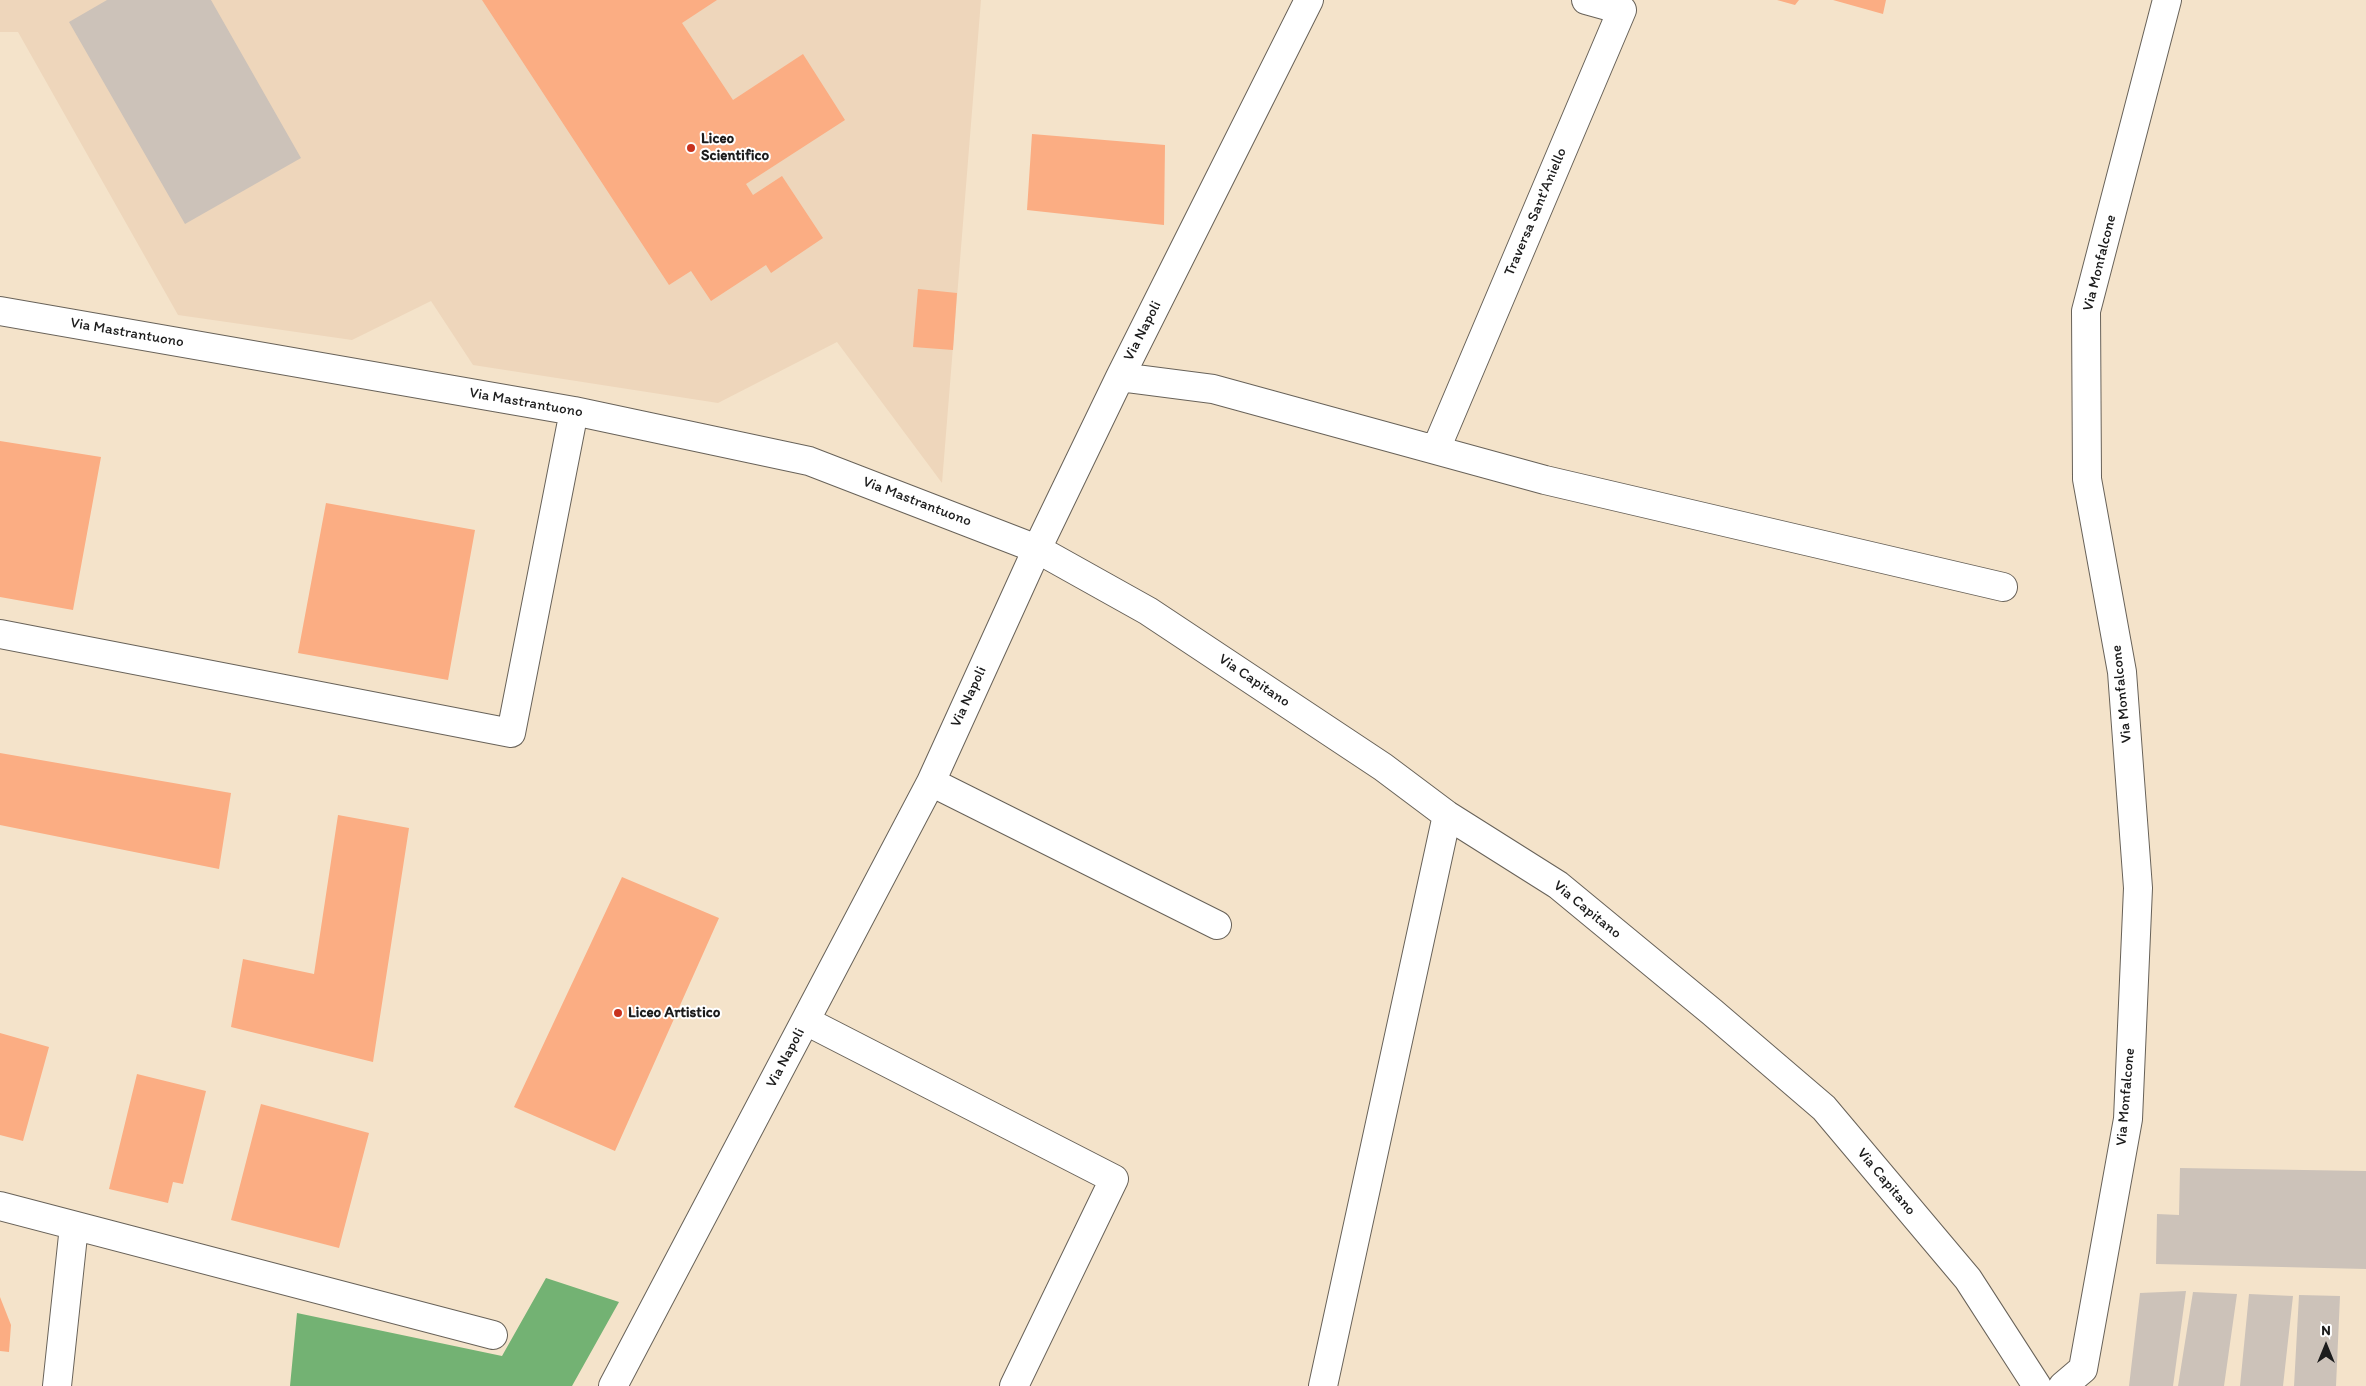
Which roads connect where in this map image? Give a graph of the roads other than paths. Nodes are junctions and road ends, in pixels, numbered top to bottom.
1 (1309, 0) edge
2 (1586, 0) edge
3 (2167, 0) edge
4 (0, 311) edge
5 (1120, 377) junction
6 (574, 411) junction
7 (1436, 448) junction
8 (1037, 548) junction
9 (2004, 587) dead end
10 (0, 634) edge
11 (930, 782) junction
12 (1448, 815) junction
13 (1217, 925) dead end
14 (806, 1021) junction
15 (0, 1206) edge
16 (74, 1226) junction
17 (493, 1335) dead end
18 (57, 1386) edge
19 (613, 1386) edge
20 (1014, 1386) edge
21 (1323, 1386) edge
22 (2037, 1386) edge
23 (2063, 1386) edge

1 - 5 street, Via Napoli
2 - 7 street, Traversa Sant'Aniello
3 - 23 street, Via Monfalcone
4 - 6 street, Via Mastrantuono
5 - 7 street
5 - 8 street, Via Napoli
6 - 8 street, Via Mastrantuono
6 - 10 street
7 - 9 street
8 - 11 street, Via Napoli
8 - 12 street, Via Capitano
11 - 13 street
11 - 14 street, Via Napoli
12 - 21 street
12 - 22 street, Via Capitano
14 - 19 street, Via Napoli
14 - 20 street
15 - 16 street
16 - 17 street
16 - 18 street

